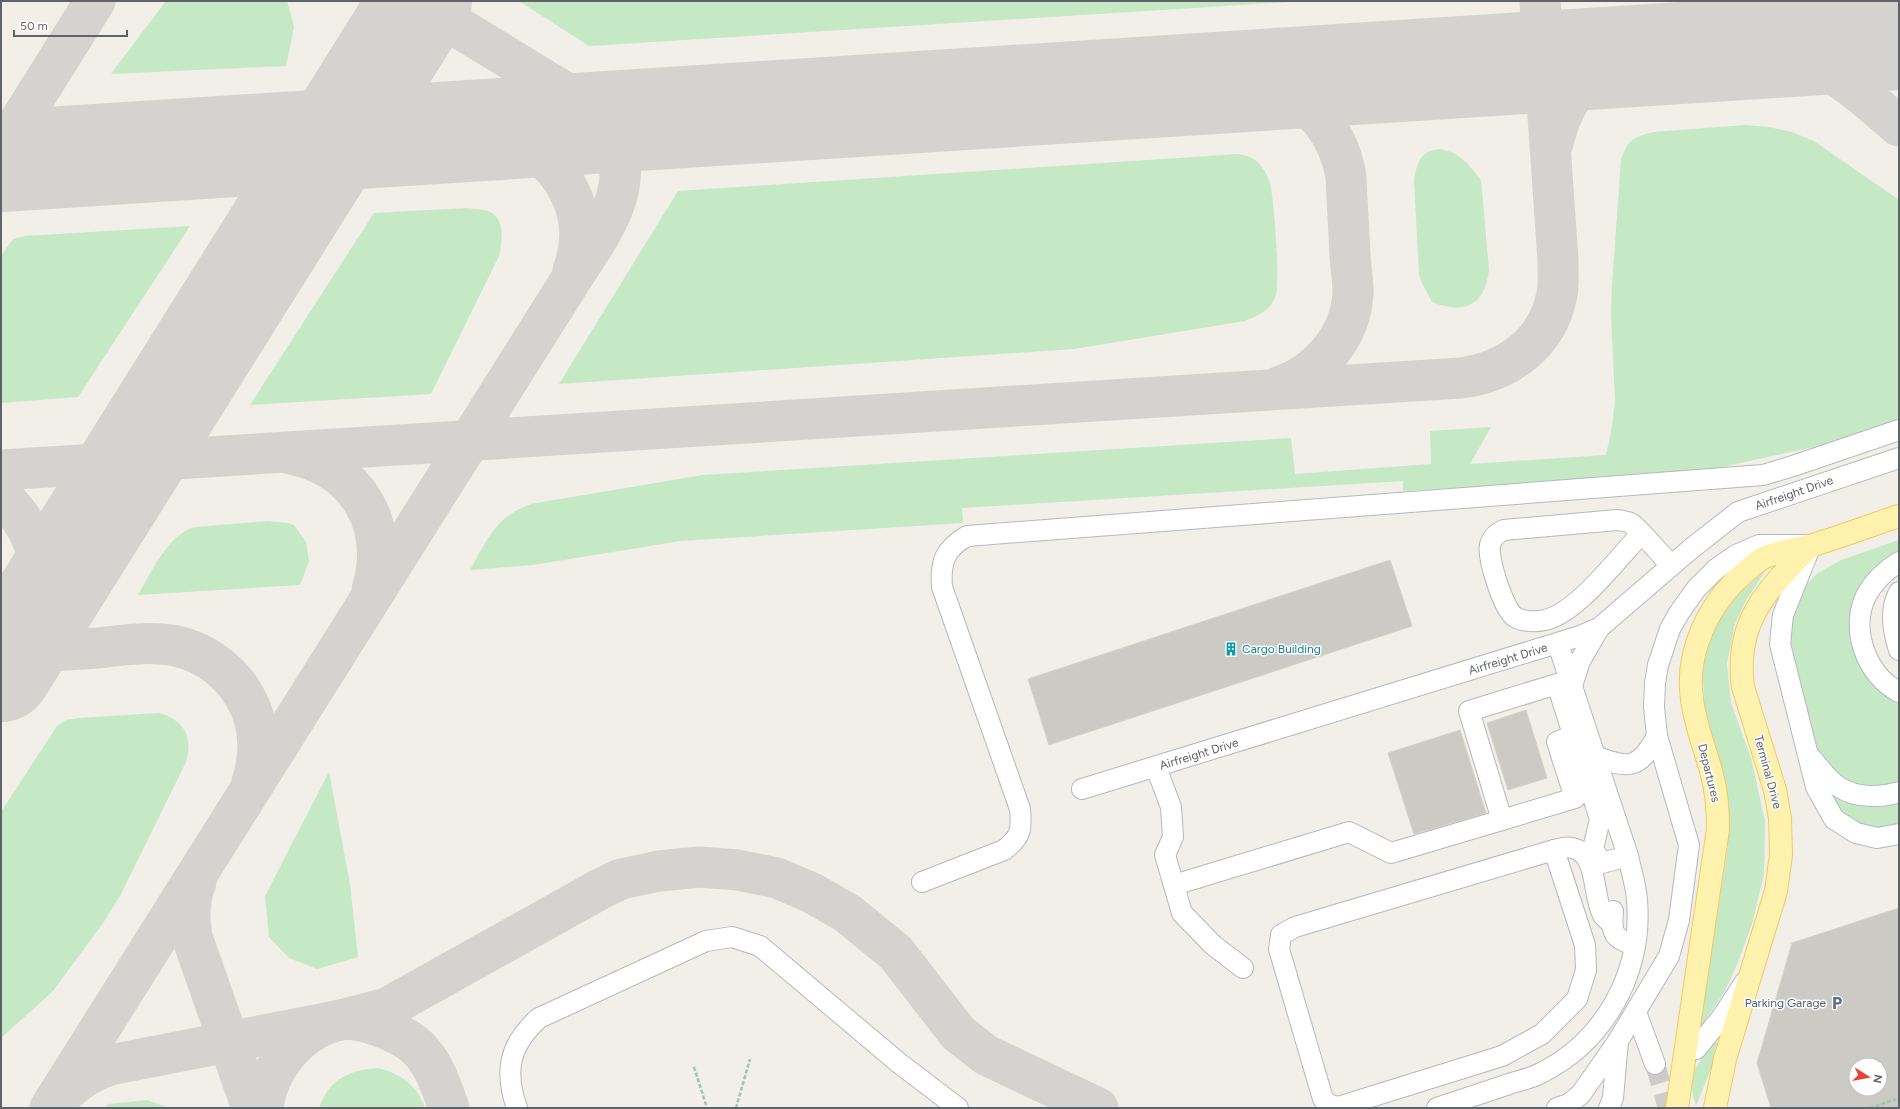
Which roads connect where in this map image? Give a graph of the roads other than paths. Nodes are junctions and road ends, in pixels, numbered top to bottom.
1 (1899, 430) edge
2 (1899, 458) edge
3 (1899, 516) edge
4 (1641, 534) junction
5 (1811, 545) junction
6 (1899, 562) edge
7 (1671, 565) junction
8 (1899, 592) edge
9 (1599, 628) junction
10 (1558, 644) junction
11 (1899, 650) edge
12 (1572, 686) junction
13 (1899, 692) edge
14 (1574, 736) junction
15 (1657, 736) junction
16 (1808, 754) junction
17 (1595, 756) junction
18 (1156, 767) junction
19 (1082, 790) dead end
20 (1899, 792) edge
21 (1502, 820) junction
22 (1899, 834) edge
23 (1554, 850) junction
24 (1628, 856) junction
25 (922, 882) dead end
26 (1174, 884) junction
27 (1635, 945) junction
28 (1243, 968) dead end
29 (1748, 978) junction
30 (1636, 1012) junction
31 (1618, 1041) junction
32 (1696, 1049) dead end
33 (1655, 1064) tunnel mouth
34 (1566, 1107) edge
35 (518, 1108) edge
36 (958, 1108) edge
37 (1338, 1108) edge
38 (1437, 1108) edge
39 (1609, 1108) edge
40 (1677, 1108) edge
41 (1715, 1108) edge

1 - 25 street
2 - 7 street, Airfreight Drive
3 - 5 main road, Terminal Drive
4 - 4 street
4 - 7 street
5 - 15 street
5 - 16 street
5 - 29 main road, Terminal Drive
5 - 40 main road, Departures
6 - 13 street
7 - 9 street, Airfreight Drive
8 - 11 street
9 - 10 street, Airfreight Drive
9 - 12 street
10 - 12 street
10 - 18 street, Airfreight Drive
12 - 17 street
14 - 21 street
14 - 21 street
14 - 24 street
15 - 17 street
15 - 30 street
16 - 20 street
16 - 22 street
17 - 24 street
18 - 19 street, Airfreight Drive
18 - 26 street
21 - 26 street
23 - 27 street
23 - 37 street
23 - 37 street
24 - 27 street
26 - 28 street
27 - 38 street
29 - 32 street
29 - 41 main road, Terminal Drive
30 - 31 street
30 - 33 street
31 - 34 street
31 - 39 street
35 - 36 street

